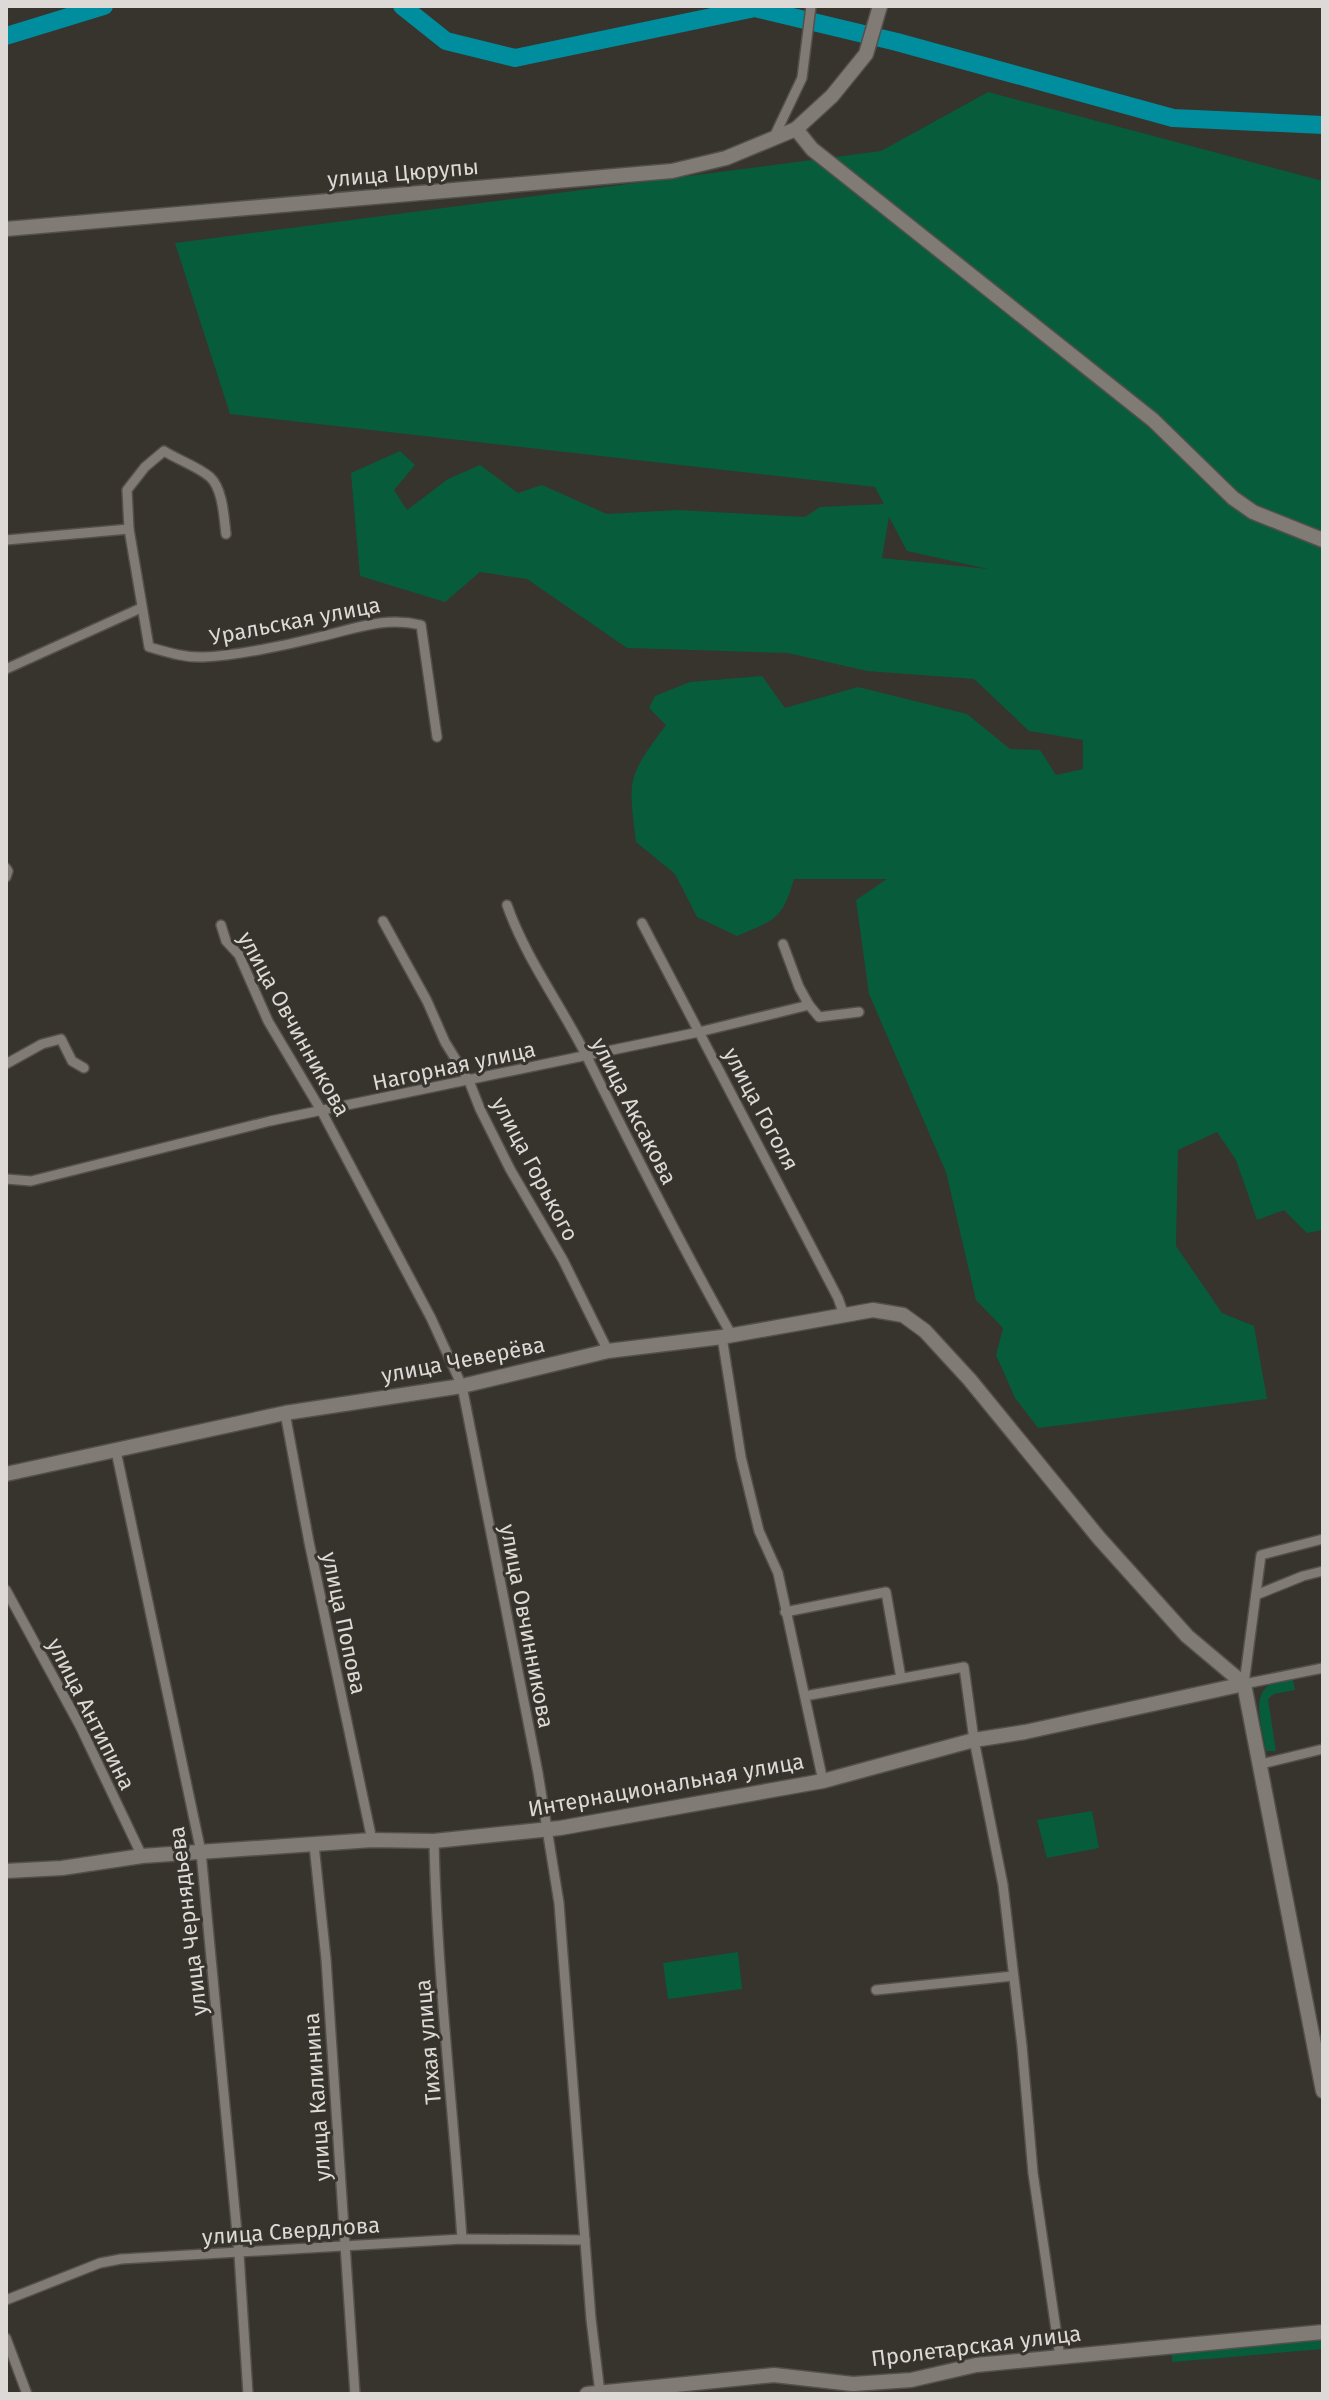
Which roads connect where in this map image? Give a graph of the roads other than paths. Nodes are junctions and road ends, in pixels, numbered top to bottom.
1 (811, 6) edge
2 (880, 6) edge
3 (796, 129) junction
4 (773, 139) junction
5 (6, 229) edge
6 (129, 529) junction
7 (226, 534) dead end
8 (6, 540) edge
9 (1323, 540) edge
10 (141, 608) junction
11 (6, 669) edge
12 (437, 737) dead end
13 (6, 868) edge
14 (6, 877) edge
15 (507, 905) dead end
16 (383, 921) dead end
17 (642, 923) dead end
18 (221, 925) dead end
19 (783, 944) dead end
20 (809, 1005) junction
21 (859, 1012) dead end
22 (699, 1032) junction
23 (586, 1055) junction
24 (6, 1064) edge
25 (84, 1068) dead end
26 (469, 1081) junction
27 (322, 1112) junction
28 (6, 1179) edge
29 (844, 1315) junction
30 (726, 1336) junction
31 (608, 1351) junction
32 (462, 1386) junction
33 (285, 1413) junction
34 (116, 1451) junction
35 (6, 1474) edge
36 (1323, 1539) edge
37 (1323, 1571) edge
38 (6, 1590) edge
39 (1256, 1595) junction
40 (785, 1612) junction
41 (1323, 1668) edge
42 (901, 1678) junction
43 (1244, 1684) junction
44 (805, 1696) junction
45 (974, 1740) junction
46 (1323, 1749) edge
47 (1261, 1764) junction
48 (823, 1781) junction
49 (547, 1830) junction
50 (372, 1840) junction
51 (434, 1841) junction
52 (314, 1845) junction
53 (201, 1852) junction
54 (142, 1856) junction
55 (6, 1871) edge
56 (1013, 1976) junction
57 (876, 1990) dead end
58 (1323, 2085) edge
59 (462, 2239) junction
60 (585, 2240) junction
61 (345, 2244) junction
62 (239, 2254) junction
63 (6, 2300) edge
64 (1323, 2332) edge
65 (6, 2338) edge
66 (1060, 2357) junction
67 (600, 2393) edge
68 (27, 2394) edge
69 (248, 2394) edge
70 (355, 2394) edge
71 (587, 2394) edge

1 - 4 street
2 - 3 street, улица Цюрупы
3 - 4 street, улица Цюрупы
3 - 9 street
4 - 5 street, улица Цюрупы
6 - 7 street, Уральская улица
6 - 8 street
6 - 10 street, Уральская улица
10 - 11 street
10 - 12 street, Уральская улица
13 - 14 street
15 - 23 street, улица Аксакова
16 - 26 street, улица Горького
17 - 22 street, улица Гоголя
18 - 27 street, улица Овчинникова
19 - 20 street
20 - 21 street, Нагорная улица
20 - 22 street, Нагорная улица
22 - 23 street, Нагорная улица
22 - 29 street, улица Гоголя
23 - 26 street, Нагорная улица
23 - 30 street, улица Аксакова
24 - 25 street
26 - 27 street, Нагорная улица
26 - 31 street, улица Горького
27 - 28 street, Нагорная улица
27 - 32 street, улица Овчинникова
29 - 30 street, улица Чеверёва
29 - 43 street, улица Чеверёва
30 - 31 street, улица Чеверёва
30 - 40 street, улица Аксакова
31 - 32 street, улица Чеверёва
32 - 33 street, улица Чеверёва
32 - 49 street, улица Овчинникова
33 - 34 street, улица Чеверёва
33 - 50 street, улица Попова
34 - 35 street, улица Чеверёва
34 - 53 street, улица Чернядьева
36 - 39 street
37 - 39 street
38 - 54 street, улица Антипина
39 - 43 street
40 - 42 street
40 - 44 street, улица Аксакова
41 - 43 street, Интернациональная улица
42 - 44 street
42 - 45 street
43 - 45 street, Интернациональная улица
43 - 47 street
44 - 48 street, улица Аксакова
45 - 48 street, Интернациональная улица
45 - 56 street
46 - 47 street
47 - 58 street
48 - 49 street, Интернациональная улица
49 - 51 street, Интернациональная улица
49 - 60 street, улица Овчинникова
50 - 51 street, Интернациональная улица
50 - 52 street, Интернациональная улица
51 - 59 street, Тихая улица
52 - 53 street, Интернациональная улица
52 - 61 street, улица Калинина
53 - 54 street, Интернациональная улица
53 - 62 street, улица Чернядьева
54 - 55 street, Интернациональная улица
56 - 57 street
56 - 66 street
59 - 60 street, улица Свердлова
59 - 61 street, улица Свердлова
60 - 67 street, улица Овчинникова
61 - 62 street, улица Свердлова
61 - 70 street, улица Калинина
62 - 63 street, улица Свердлова
62 - 69 street, улица Чернядьева
64 - 66 street, Пролетарская улица
65 - 68 street
66 - 67 street, Пролетарская улица
67 - 71 street, Пролетарская улица

